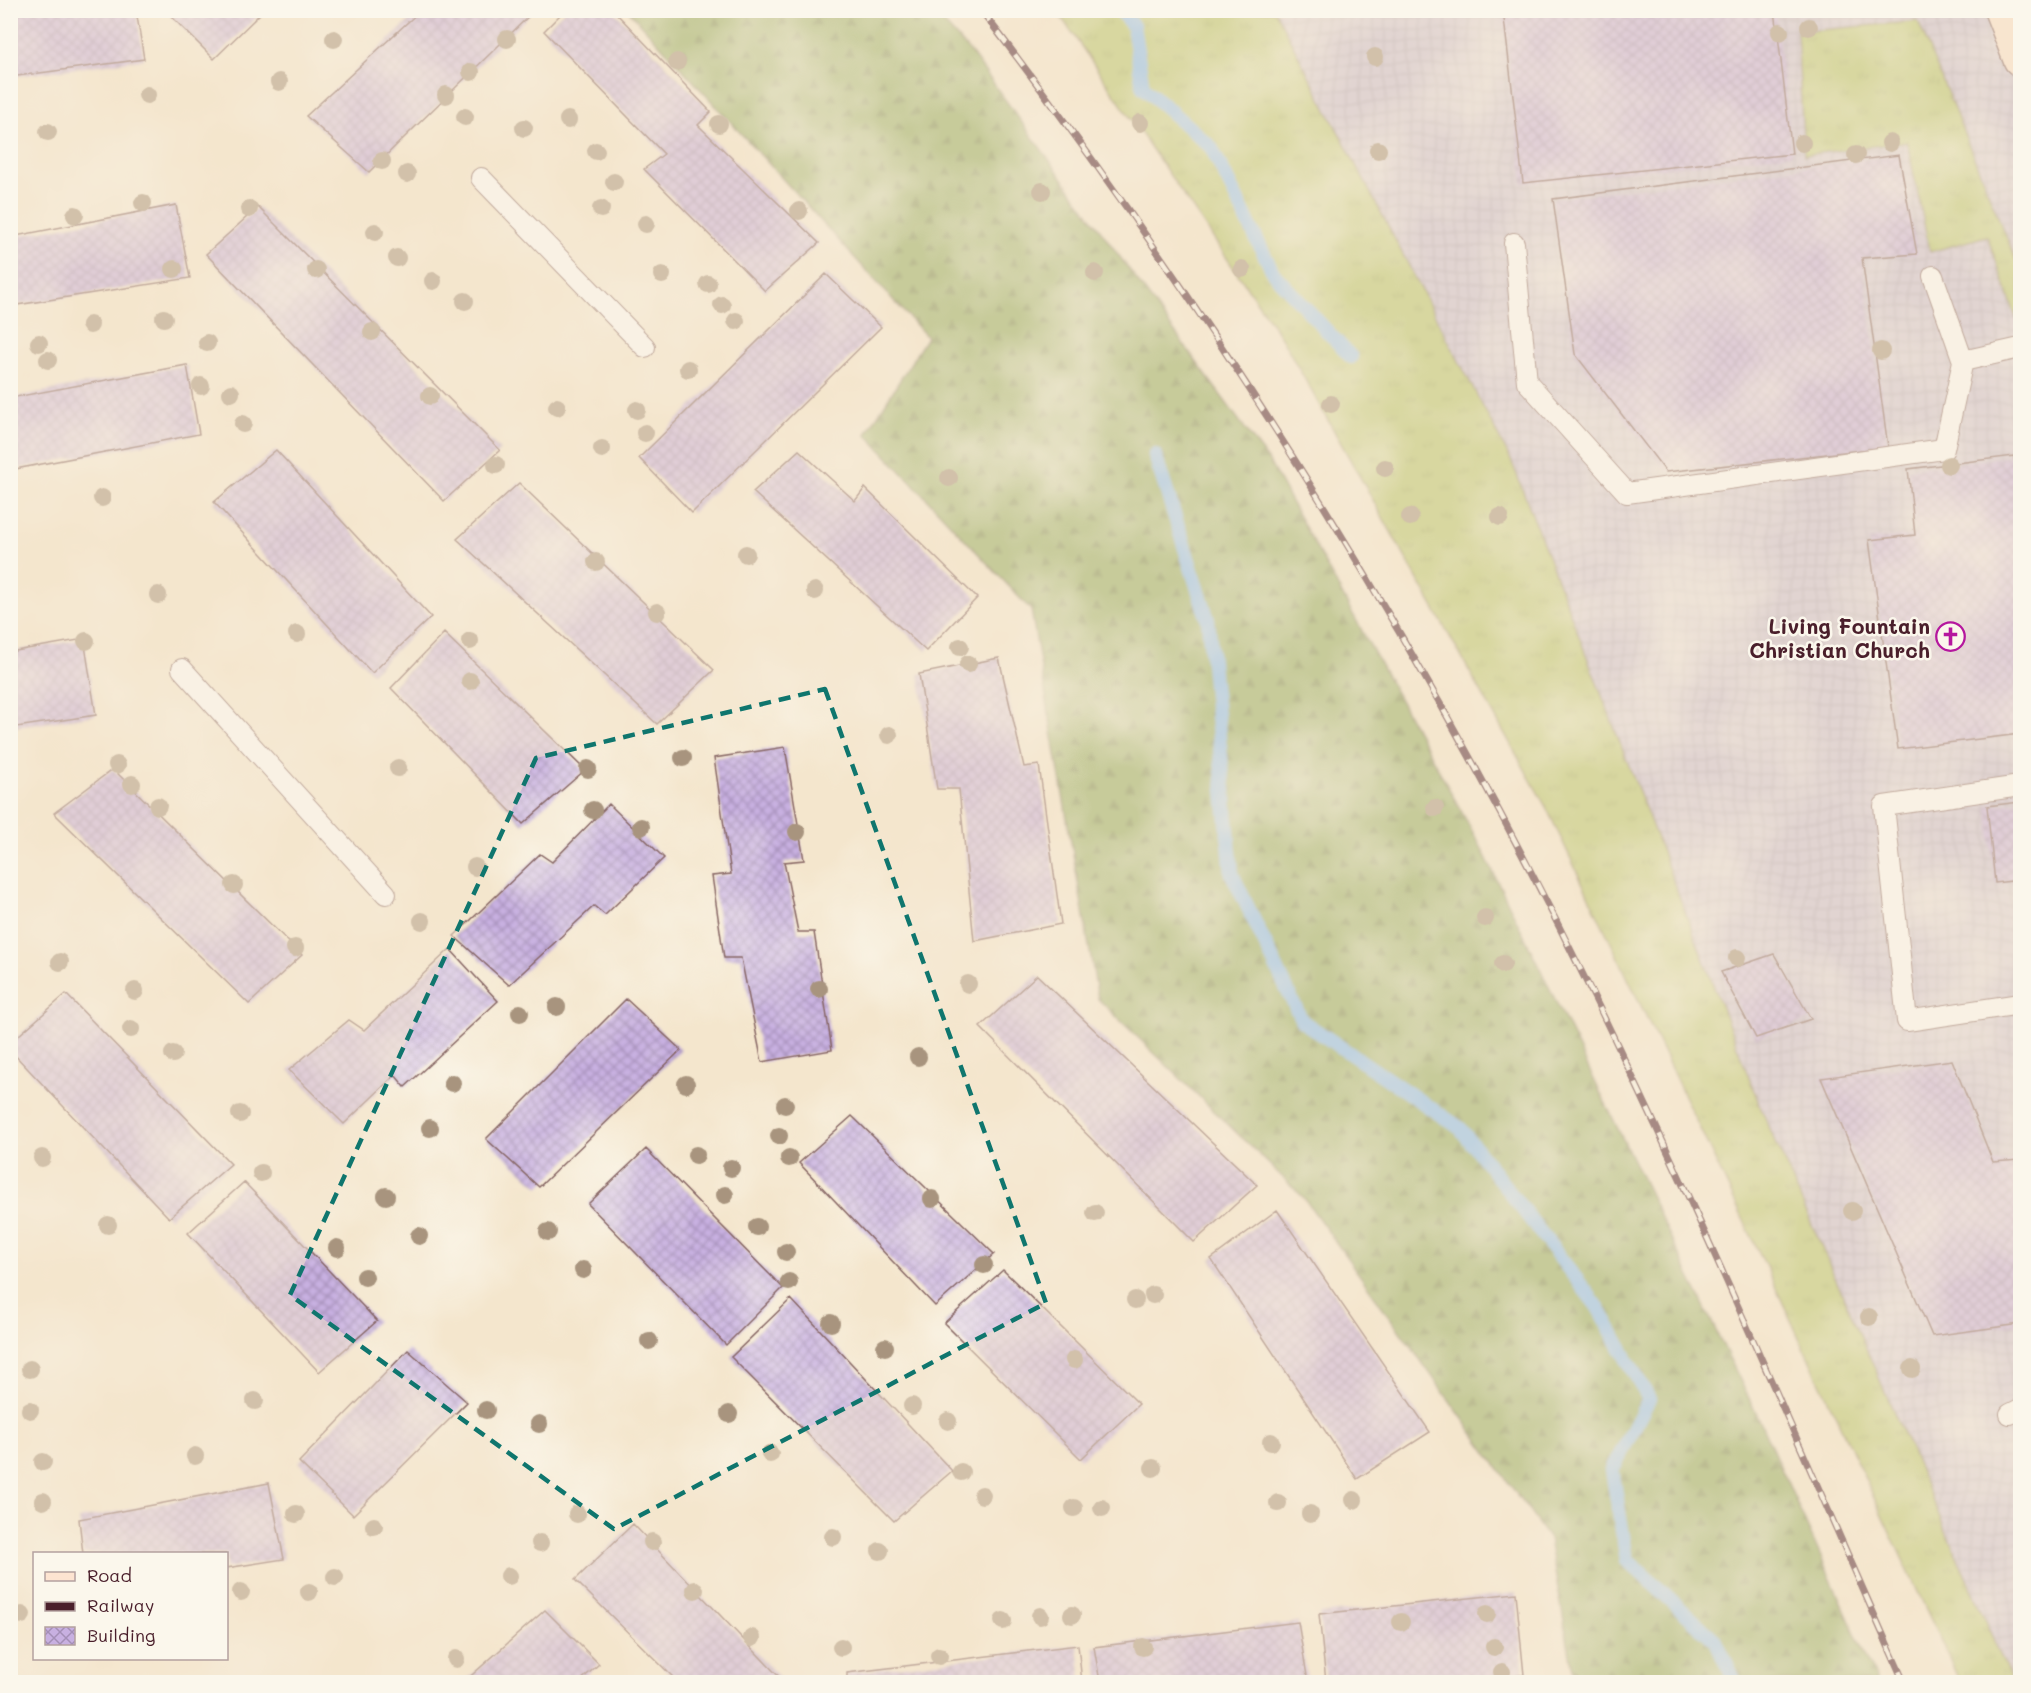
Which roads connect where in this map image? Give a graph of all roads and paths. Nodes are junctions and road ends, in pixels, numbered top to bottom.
1 (2001, 10) edge
2 (2020, 59) edge
3 (481, 178) dead end
4 (1514, 243) dead end
5 (1933, 276) dead end
6 (645, 347) dead end
7 (2020, 348) edge
8 (1963, 362) junction
9 (182, 669) dead end
10 (2020, 786) edge
11 (386, 894) dead end
12 (2020, 1004) edge

1 - 2 main road
3 - 6 lane
4 - 8 lane
5 - 8 lane
7 - 8 lane
9 - 11 lane
10 - 12 lane

